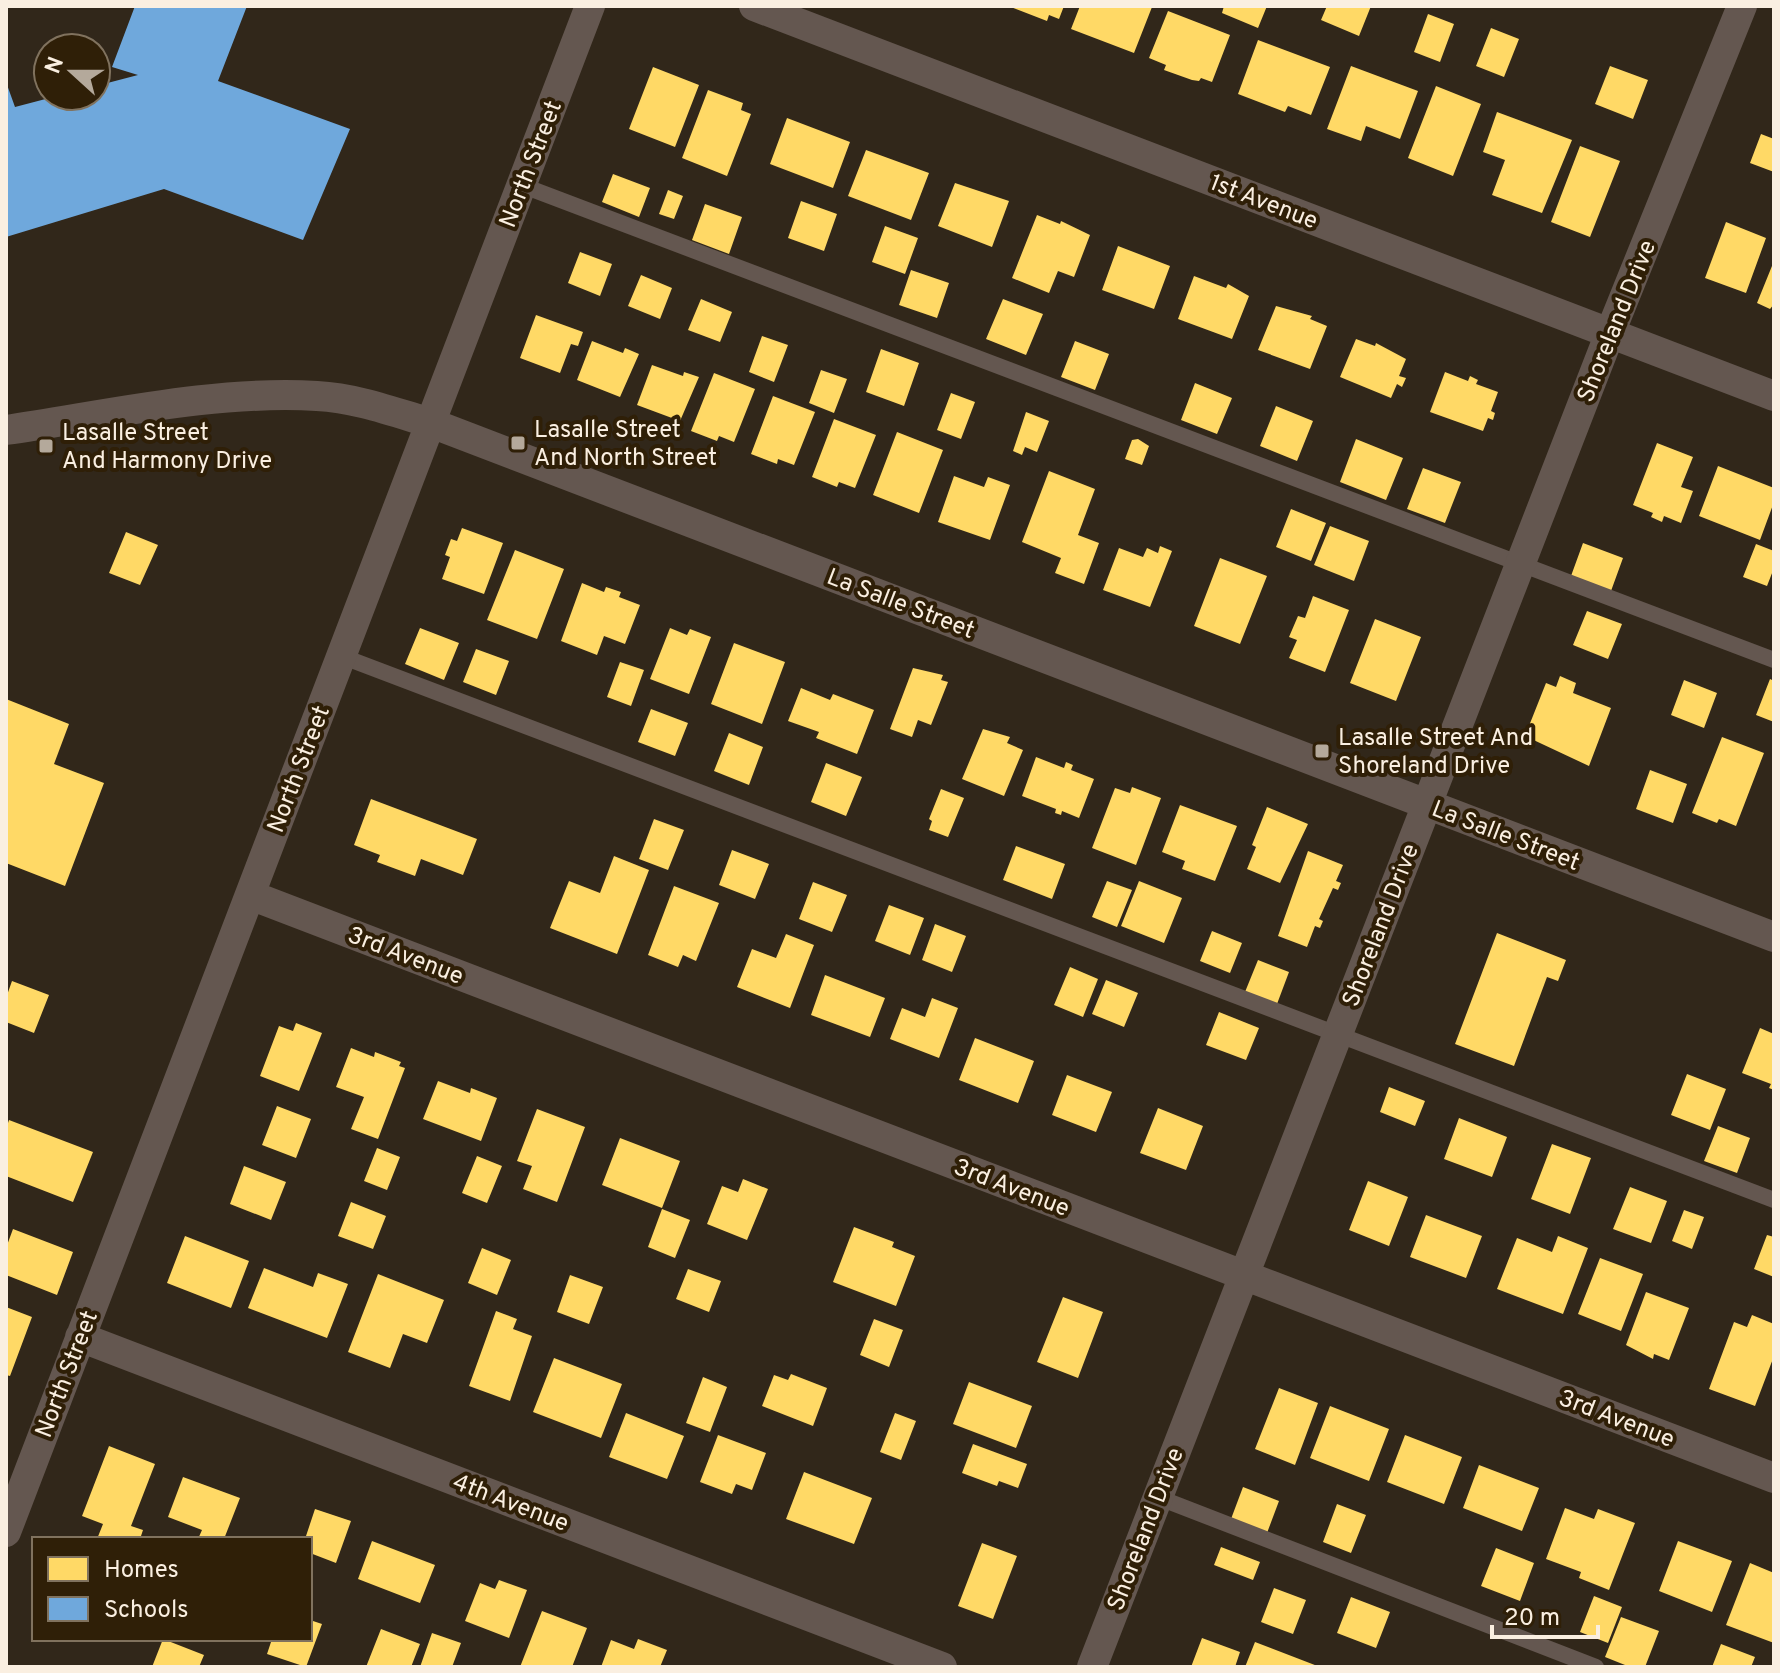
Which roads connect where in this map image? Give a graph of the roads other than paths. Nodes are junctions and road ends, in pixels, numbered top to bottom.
1 (590, 6) edge
2 (754, 6) edge
3 (1742, 6) edge
4 (521, 185) junction
5 (1610, 333) junction
6 (1774, 396) edge
7 (431, 423) junction
8 (6, 430) edge
9 (1521, 563) junction
10 (341, 656) junction
11 (1774, 660) edge
12 (1427, 805) junction
13 (250, 895) junction
14 (1774, 937) edge
15 (1338, 1033) junction
16 (1774, 1200) edge
17 (1245, 1276) junction
18 (80, 1337) junction
19 (1774, 1478) edge
20 (1157, 1497) junction
21 (6, 1532) edge
22 (942, 1667) edge
23 (1092, 1667) edge
24 (1596, 1667) edge

1 - 4 street, North Street
2 - 5 street, 1st Avenue
3 - 5 street, Shoreland Drive
4 - 7 street, North Street
4 - 9 lane
5 - 6 street, 1st Avenue
5 - 9 street, Shoreland Drive
7 - 8 street, La Salle Street
7 - 10 street, North Street
7 - 12 street, La Salle Street
9 - 11 lane
9 - 12 street, Shoreland Drive
10 - 13 street, North Street
10 - 15 lane
12 - 14 street, La Salle Street
12 - 15 street, Shoreland Drive
13 - 17 street, 3rd Avenue
13 - 18 street, North Street
15 - 16 lane
15 - 17 street, Shoreland Drive
17 - 19 street, 3rd Avenue
17 - 20 street, Shoreland Drive
18 - 21 street, North Street
18 - 22 street, 4th Avenue
20 - 23 street, Shoreland Drive
20 - 24 lane

